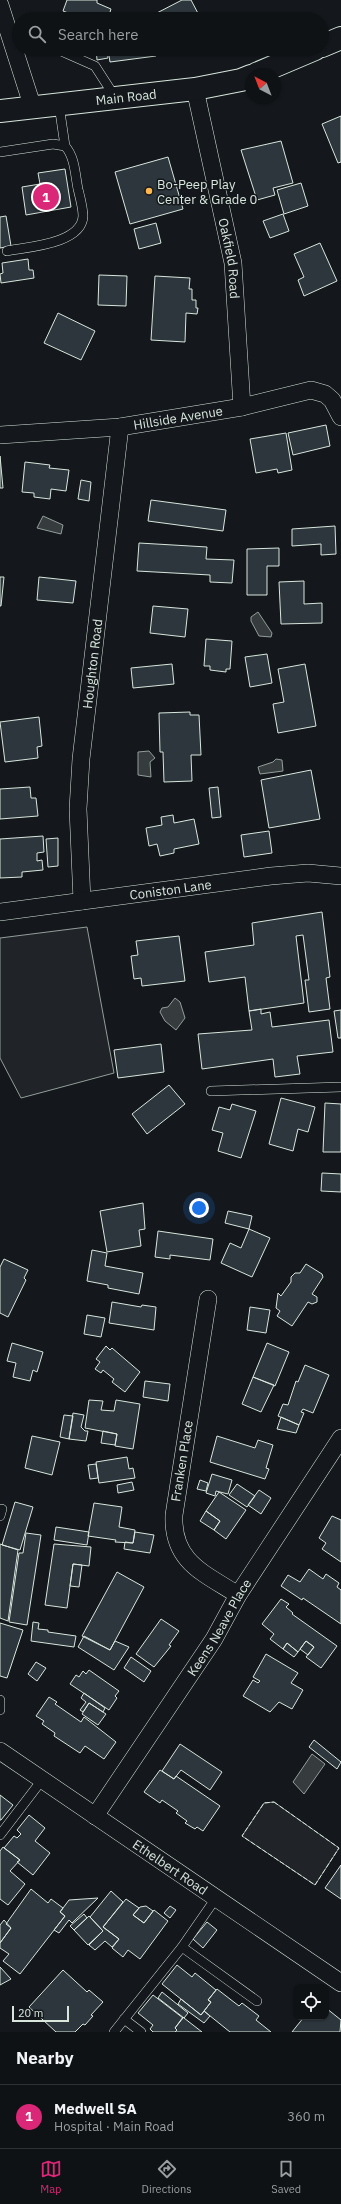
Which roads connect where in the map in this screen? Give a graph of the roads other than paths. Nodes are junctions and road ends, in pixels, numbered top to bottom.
1 (0, 5) edge
2 (341, 38) edge
3 (12, 42) edge
4 (329, 43) edge
5 (16, 56) edge
6 (72, 56) edge
7 (298, 56) edge
8 (270, 68) edge
9 (245, 79) edge
10 (195, 89) junction
11 (116, 98) junction
12 (59, 105) junction
13 (33, 108) junction
14 (0, 112) edge
15 (65, 146) junction
16 (0, 152) edge
17 (7, 252) dead end
18 (242, 407) junction
19 (341, 417) edge
20 (120, 427) junction
21 (0, 435) edge
22 (341, 876) edge
23 (82, 901) junction
24 (0, 912) edge
25 (341, 1087) edge
26 (211, 1091) dead end
27 (208, 1298) dead end
28 (341, 1438) edge
29 (238, 1595) junction
30 (0, 1700) edge
31 (0, 1710) edge
32 (0, 1751) edge
33 (42, 1780) junction
34 (96, 1816) junction
35 (0, 1835) edge
36 (216, 1898) junction
37 (182, 1947) junction
38 (341, 1983) edge
39 (257, 2001) dead end
40 (124, 2019) junction
41 (114, 2032) edge
42 (141, 2032) edge

1 - 3 street
2 - 4 main road
5 - 13 street
6 - 11 lane
7 - 8 main road
9 - 10 main road, Main Road
10 - 11 main road, Main Road
10 - 18 street, Oakfield Road
11 - 12 main road, Main Road
12 - 13 main road, Main Road
12 - 15 lane
13 - 14 main road, Main Road
15 - 16 lane
15 - 17 lane
18 - 19 street, Hillside Avenue
18 - 20 street, Hillside Avenue
20 - 21 street, Hillside Avenue
20 - 23 street, Houghton Road
22 - 23 street, Coniston Lane
23 - 24 street, Coniston Lane
25 - 26 lane
27 - 29 street, Franken Place
28 - 29 street, Keens Neave Place
29 - 34 street, Keens Neave Place
30 - 31 lane
32 - 33 street, Ethelbert Road
33 - 34 street, Ethelbert Road
33 - 35 lane
34 - 36 street, Ethelbert Road
36 - 37 lane
36 - 38 street, Ethelbert Road
37 - 39 lane
37 - 40 lane
40 - 41 lane
40 - 42 lane

